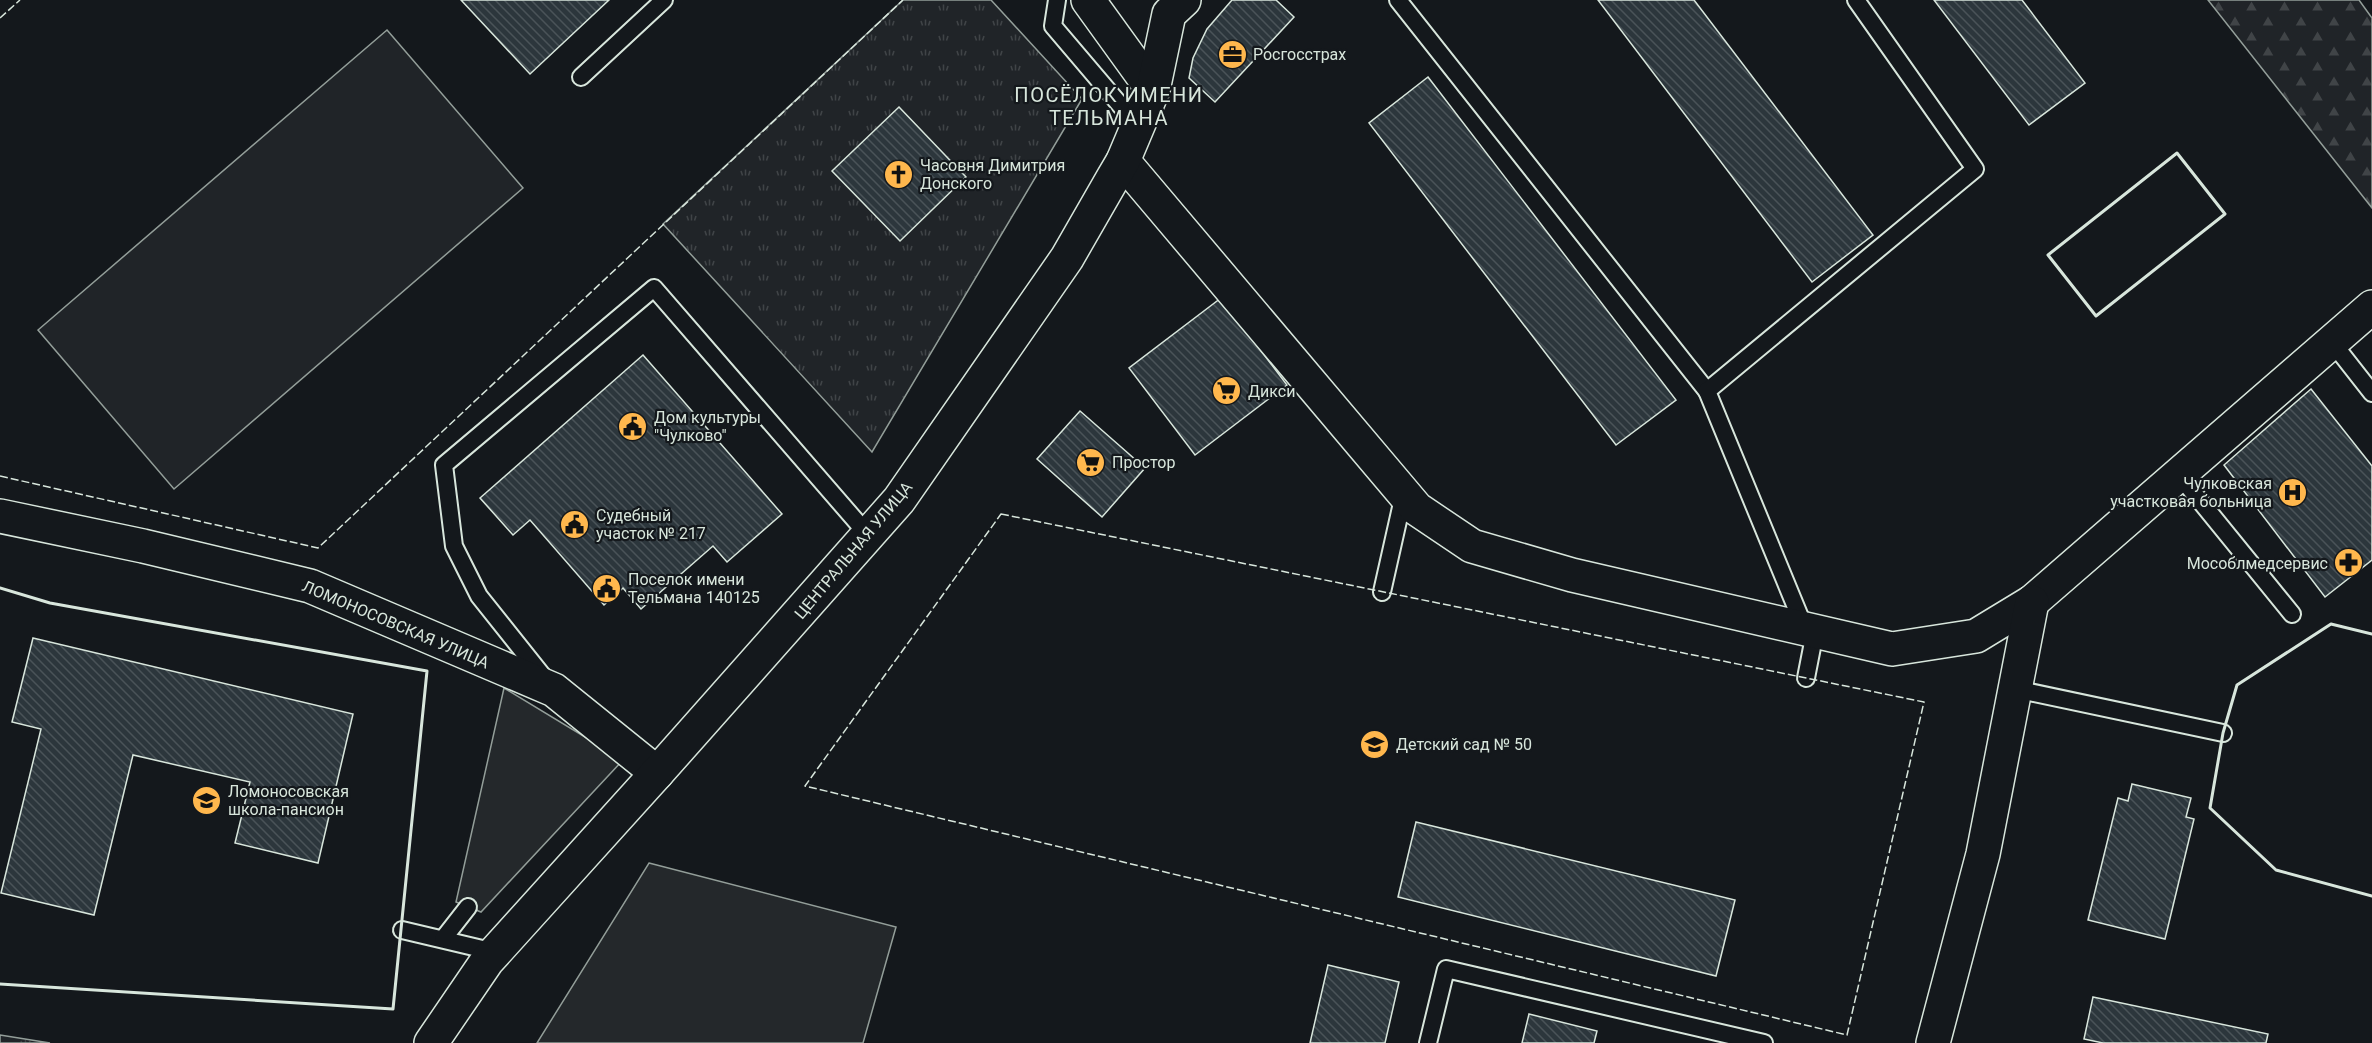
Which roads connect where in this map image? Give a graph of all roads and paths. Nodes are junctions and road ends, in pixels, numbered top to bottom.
1 (664, 0) edge
2 (1057, 0) edge
3 (1088, 0) edge
4 (1184, 0) edge
5 (1398, 0) edge
6 (1856, 0) edge
7 (581, 77) dead end
8 (1153, 90) junction
9 (1138, 126) junction
10 (1123, 160) junction
11 (2372, 307) edge
12 (2332, 342) junction
13 (1707, 391) junction
14 (2372, 393) edge
15 (2179, 475) junction
16 (1404, 494) junction
17 (0, 516) edge
18 (869, 536) junction
19 (1382, 592) dead end
20 (2032, 602) junction
21 (2292, 614) dead end
22 (1810, 631) junction
23 (1806, 678) dead end
24 (2015, 689) junction
25 (554, 690) junction
26 (2223, 733) dead end
27 (657, 773) junction
28 (468, 907) dead end
29 (402, 930) dead end
30 (443, 939) junction
31 (495, 952) junction
32 (431, 1043) edge
33 (1428, 1043) edge
34 (1764, 1043) edge
35 (1933, 1043) edge

1 - 7 lane
2 - 9 lane
3 - 8 street
4 - 8 street, ЦЕНТРАЛЬНАЯ УЛИЦА
5 - 13 lane
6 - 13 lane
8 - 9 street, ЦЕНТРАЛЬНАЯ УЛИЦА
9 - 10 street, ЦЕНТРАЛЬНАЯ УЛИЦА
10 - 16 street
10 - 18 street, ЦЕНТРАЛЬНАЯ УЛИЦА
11 - 12 street
12 - 14 lane
12 - 15 street
13 - 22 lane
15 - 20 street
15 - 21 lane
16 - 19 lane
16 - 22 street
17 - 25 street, ЛОМОНОСОВСКАЯ УЛИЦА
18 - 25 lane
18 - 27 street, ЦЕНТРАЛЬНАЯ УЛИЦА
20 - 22 street
20 - 24 street
22 - 23 lane
24 - 26 lane
24 - 35 street
25 - 27 street, ЛОМОНОСОВСКАЯ УЛИЦА
27 - 31 street, ЦЕНТРАЛЬНАЯ УЛИЦА
28 - 30 lane
29 - 30 lane
30 - 31 lane
31 - 32 street, ЦЕНТРАЛЬНАЯ УЛИЦА
33 - 34 lane

